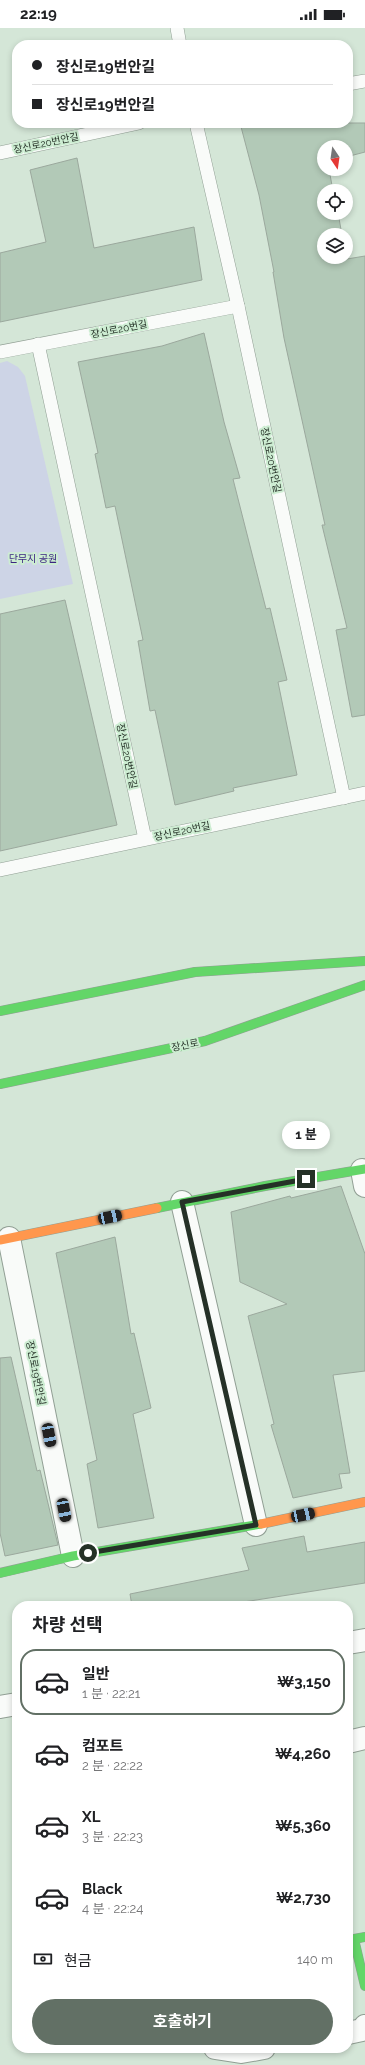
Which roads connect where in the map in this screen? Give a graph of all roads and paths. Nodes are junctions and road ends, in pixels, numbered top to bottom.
1 (177, 28) edge
2 (179, 40) edge
3 (365, 81) edge
4 (353, 83) edge
5 (116, 128) edge
6 (197, 128) edge
7 (0, 153) edge
8 (238, 306) junction
9 (38, 344) junction
10 (0, 352) edge
11 (365, 793) edge
12 (344, 798) junction
13 (145, 839) junction
14 (0, 870) edge
15 (365, 961) edge
16 (365, 985) edge
17 (0, 1011) edge
18 (0, 1084) edge
19 (364, 1175) edge
20 (182, 1202) junction
21 (4, 1239) edge
22 (365, 1502) edge
23 (256, 1525) junction
24 (73, 1556) junction
25 (0, 1573) edge
26 (365, 1640) edge
27 (353, 1642) edge
28 (12, 1705) edge
29 (0, 1707) edge
30 (365, 1738) edge
31 (353, 1741) edge
32 (356, 1939) edge
33 (365, 1986) edge
34 (365, 2026) edge
35 (353, 2032) edge

1 - 2 lane
3 - 4 lane
5 - 7 lane, 장신로20번안길
6 - 8 lane, 장신로20번안길
8 - 9 lane, 장신로20번길
8 - 12 lane, 장신로20번안길
9 - 10 lane, 장신로20번길
9 - 13 lane, 장신로20번안길
11 - 12 lane, 장신로20번길
12 - 13 lane, 장신로20번길
13 - 14 lane, 장신로20번길
15 - 17 street
16 - 18 street, 장신로
19 - 20 street, 장신로19번안길
20 - 21 street, 장신로19번안길
20 - 23 street
21 - 24 street, 장신로19번안길
22 - 23 street
23 - 24 street
24 - 25 street
26 - 27 street
28 - 29 street
30 - 31 street
32 - 33 street
34 - 35 street

